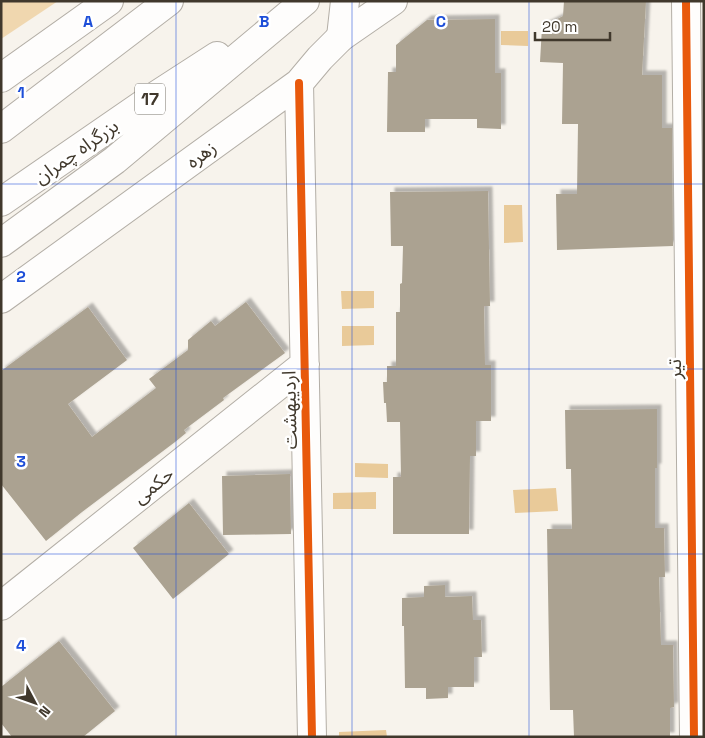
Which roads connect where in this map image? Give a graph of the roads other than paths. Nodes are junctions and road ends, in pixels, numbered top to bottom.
1 (109, 1) edge
2 (170, 1) edge
3 (303, 1) edge
4 (345, 1) edge
5 (393, 1) edge
6 (686, 1) edge
7 (341, 37) junction
8 (1, 78) edge
9 (299, 83) junction
10 (1, 129) edge
11 (1, 202) edge
12 (1, 243) edge
13 (1, 299) edge
14 (305, 364) junction
15 (698, 517) edge
16 (1, 606) edge
17 (312, 737) edge
18 (694, 737) edge

1 - 8 main road
2 - 10 main road
3 - 11 main road, بزرگراه چمران / 17
3 - 12 main road
4 - 7 main road
5 - 7 main road, زهره
6 - 15 main road, تیر
7 - 9 main road, زهره
9 - 13 main road, زهره
9 - 14 main road, اردیبهشت
14 - 16 main road, حکمی
14 - 17 main road, اردیبهشت
15 - 18 main road, تیر

